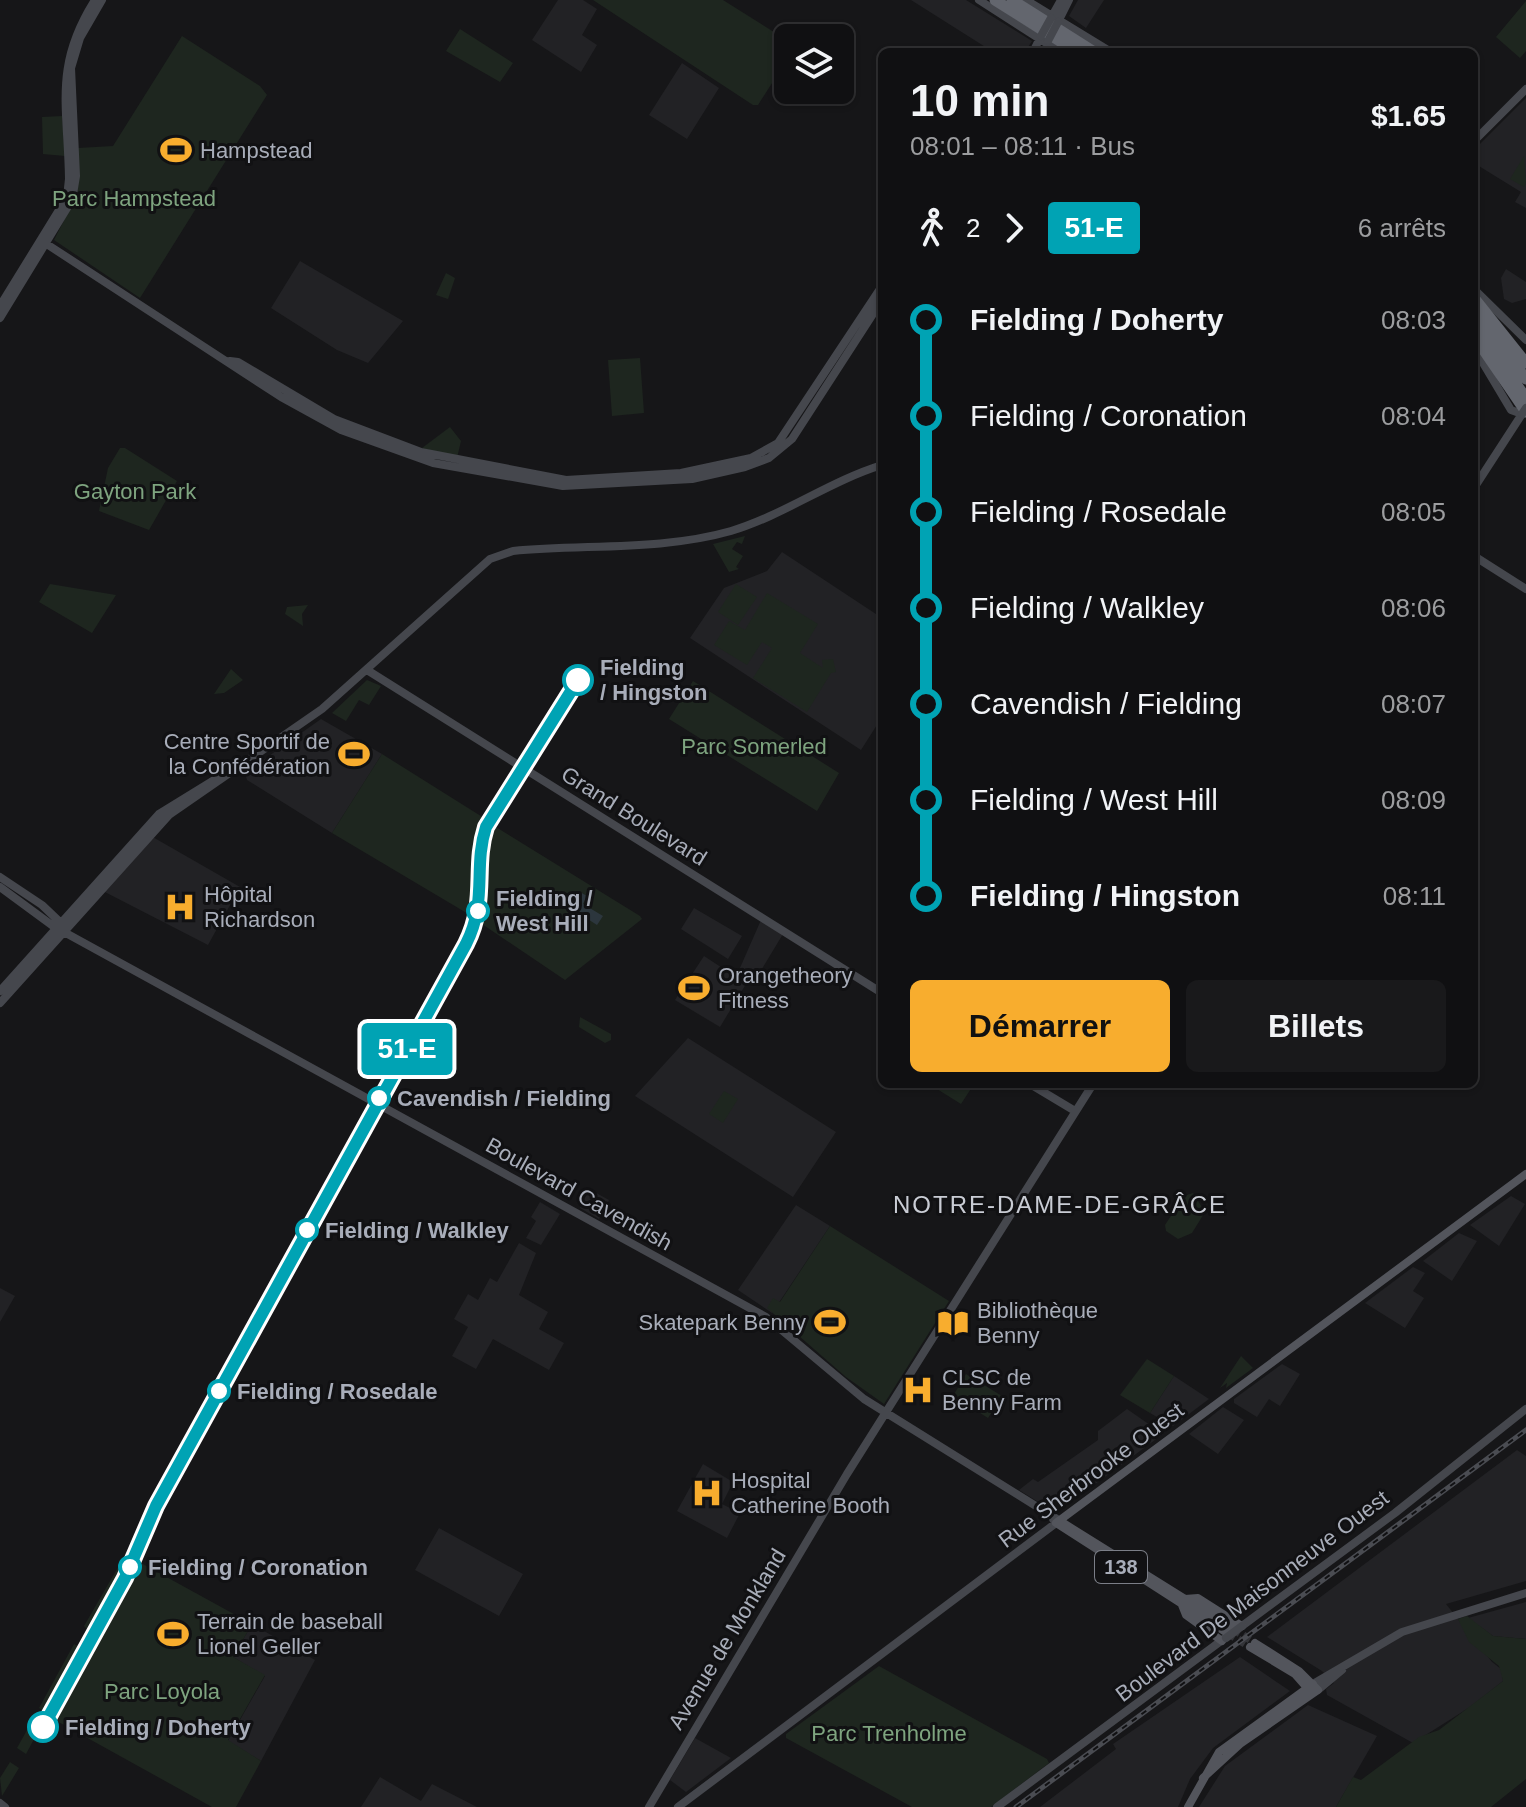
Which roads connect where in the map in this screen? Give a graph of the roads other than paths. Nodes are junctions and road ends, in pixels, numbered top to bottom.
1 (95, 0) edge
2 (102, 0) edge
3 (979, 0) edge
4 (995, 0) edge
5 (1012, 0) edge
6 (1026, 0) edge
7 (1061, 0) edge
8 (1069, 0) edge
9 (1055, 19) junction
10 (1044, 40) junction
11 (1037, 48) edge
12 (1042, 48) edge
13 (1055, 48) edge
14 (1071, 48) edge
15 (1088, 48) edge
16 (1104, 48) edge
17 (1526, 89) edge
18 (1478, 137) edge
19 (44, 242) junction
20 (878, 292) edge
21 (1478, 293) edge
22 (1478, 303) edge
23 (0, 306) edge
24 (878, 306) edge
25 (1478, 315) edge
26 (0, 318) edge
27 (1478, 330) edge
28 (1526, 340) edge
29 (1478, 342) edge
30 (1478, 354) edge
31 (230, 361) junction
32 (1526, 363) edge
33 (1526, 379) edge
34 (1526, 398) edge
35 (1522, 414) edge
36 (878, 467) edge
37 (1478, 482) edge
38 (1478, 559) edge
39 (1526, 589) edge
40 (367, 670) junction
41 (0, 877) edge
42 (0, 887) edge
43 (63, 929) junction
44 (878, 990) edge
45 (0, 991) edge
46 (0, 1003) edge
47 (1037, 1088) edge
48 (1090, 1088) edge
49 (1075, 1111) junction
50 (1526, 1174) edge
51 (1526, 1409) edge
52 (885, 1413) junction
53 (1056, 1521) junction
54 (1526, 1593) edge
55 (1184, 1602) junction
56 (1230, 1633) junction
57 (1253, 1645) tunnel mouth
58 (1313, 1689) junction
59 (0, 1803) edge
60 (5, 1807) edge
61 (649, 1807) edge
62 (678, 1807) edge
63 (997, 1807) edge
64 (1188, 1807) edge

1 - 19 main road
2 - 19 main road
3 - 10 main road
4 - 14 highway
5 - 15 highway
6 - 9 main road
7 - 9 main road
8 - 9 main road
9 - 10 main road, bridge
9 - 16 main road
10 - 11 main road
10 - 12 main road
10 - 13 main road
17 - 18 main road
19 - 23 main road
19 - 26 main road
19 - 31 main road
20 - 31 main road
21 - 28 main road
22 - 32 highway
24 - 31 main road
25 - 33 highway
27 - 34 highway
29 - 35 highway
30 - 35 main road
35 - 37 main road
36 - 40 main road
38 - 39 main road
40 - 43 main road
40 - 44 main road, Grand Boulevard
41 - 43 main road, Boulevard Cavendish
42 - 43 main road, Boulevard Cavendish
43 - 45 main road
43 - 46 main road
43 - 52 main road, Boulevard Cavendish
47 - 49 main road
48 - 49 main road, Avenue de Monkland
49 - 52 main road, Avenue de Monkland
50 - 53 main road, Rue Sherbrooke Ouest
51 - 56 main road, Boulevard De Maisonneuve Ouest
52 - 53 main road, Boulevard Cavendish
52 - 61 main road, Avenue de Monkland
53 - 55 main road, Boulevard Cavendish / 138
53 - 62 main road, Rue Sherbrooke Ouest
54 - 58 main road
55 - 56 main road
55 - 56 main road
56 - 63 main road, Boulevard De Maisonneuve Ouest
57 - 58 main road
58 - 64 main road
59 - 60 main road

